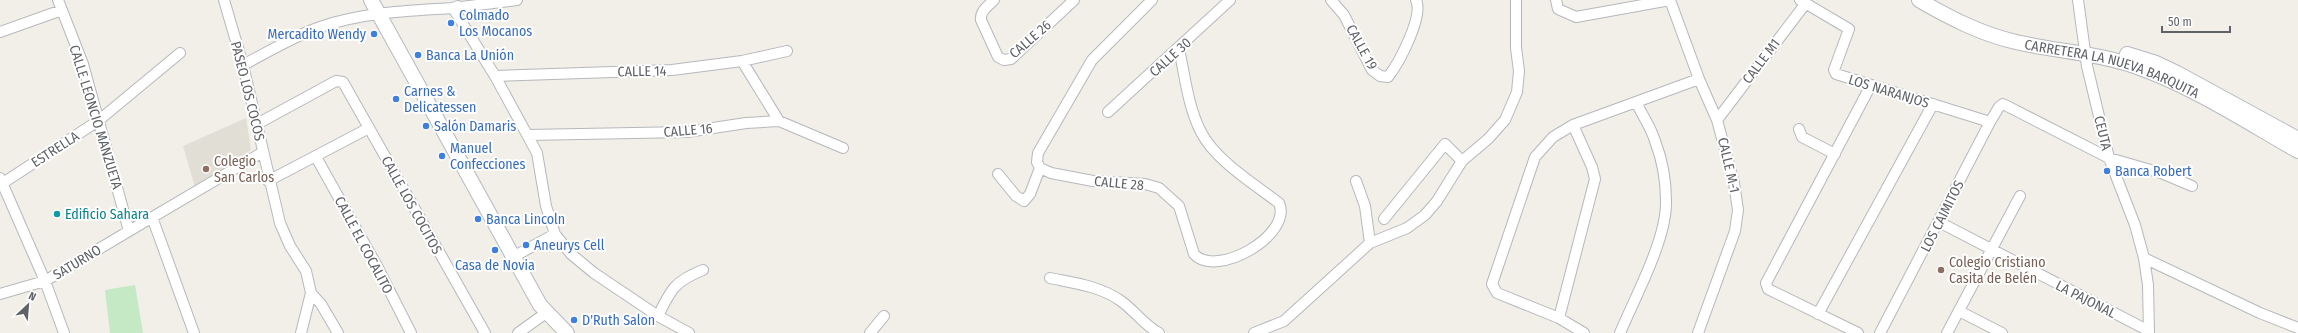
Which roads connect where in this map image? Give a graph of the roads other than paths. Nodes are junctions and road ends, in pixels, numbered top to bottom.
1 (58, 0) edge
2 (224, 0) edge
3 (371, 0) edge
4 (471, 0) edge
5 (517, 0) edge
6 (994, 0) edge
7 (1074, 0) edge
8 (1152, 0) edge
9 (1230, 0) edge
10 (1331, 0) edge
11 (1416, 0) edge
12 (1516, 0) edge
13 (1556, 0) edge
14 (1670, 0) edge
15 (1919, 0) edge
16 (1935, 0) edge
17 (2078, 0) edge
18 (1803, 1) edge
19 (453, 8) junction
20 (62, 10) junction
21 (378, 13) junction
22 (0, 32) edge
23 (1179, 49) junction
24 (787, 51) dead end
25 (2086, 51) junction
26 (180, 53) dead end
27 (742, 61) junction
28 (243, 65) junction
29 (495, 76) junction
30 (1699, 79) junction
31 (1871, 85) junction
32 (1636, 102) junction
33 (1933, 104) junction
34 (1108, 112) dead end
35 (1718, 120) junction
36 (98, 121) junction
37 (779, 121) junction
38 (1990, 122) junction
39 (257, 124) junction
40 (1573, 125) junction
41 (369, 128) junction
42 (1798, 129) dead end
43 (527, 135) junction
44 (2298, 139) edge
45 (843, 148) dead end
46 (2298, 151) edge
47 (262, 152) junction
48 (1835, 154) junction
49 (316, 158) junction
50 (2109, 158) junction
51 (1462, 160) junction
52 (1040, 168) junction
53 (998, 174) dead end
54 (1, 180) edge
55 (268, 181) junction
56 (1356, 181) dead end
57 (2192, 186) dead end
58 (2020, 196) dead end
59 (152, 217) junction
60 (1384, 219) dead end
61 (1939, 222) junction
62 (130, 231) junction
63 (555, 234) junction
64 (1370, 243) junction
65 (1991, 251) junction
66 (513, 257) junction
67 (2144, 258) junction
68 (703, 270) dead end
69 (1050, 278) dead end
70 (45, 281) junction
71 (311, 293) junction
72 (0, 294) edge
73 (1959, 311) junction
74 (546, 313) junction
75 (1818, 314) junction
76 (658, 316) junction
77 (884, 316) dead end
78 (1558, 318) junction
79 (2298, 328) edge
80 (1701, 332) edge
81 (2149, 332) edge
82 (64, 333) edge
83 (194, 333) edge
84 (301, 333) edge
85 (338, 333) edge
86 (411, 333) edge
87 (485, 333) edge
88 (518, 333) edge
89 (567, 333) edge
90 (690, 333) edge
91 (870, 333) edge
92 (1159, 333) edge
93 (1254, 333) edge
94 (1584, 333) edge
95 (1620, 333) edge
96 (1858, 333) edge
97 (1880, 333) edge
98 (1947, 333) edge
99 (2002, 333) edge

1 - 20 street, CALLE LEONCIO MANZUETA
2 - 28 street, PASEO LOS COCOS
3 - 21 street
4 - 19 street
5 - 19 street
6 - 7 street, CALLE 26
8 - 52 street
9 - 23 street, CALLE 30
10 - 11 street, CALLE 19
12 - 51 street
13 - 14 street
14 - 30 street, CALLE M-1
15 - 25 street, CARRETERA LA NUEVA BARQUITA
16 - 25 street, CARRETERA LA NUEVA BARQUITA
17 - 25 street, CEUTA
18 - 31 street, LOS NARANJOS
18 - 35 street, CALLE M1
19 - 21 street
19 - 29 street
20 - 22 street
20 - 36 street, CALLE LEONCIO MANZUETA
21 - 28 street
21 - 66 street
23 - 34 street, CALLE 30
23 - 52 street, CALLE 28
24 - 27 street, CALLE 14
25 - 44 street, CARRETERA LA NUEVA BARQUITA
25 - 46 street, CARRETERA LA NUEVA BARQUITA
25 - 50 street, CEUTA
26 - 36 street, ESTRELLA
27 - 29 street, CALLE 14
27 - 37 street
28 - 39 street, PASEO LOS COCOS
29 - 43 street
30 - 32 street
30 - 35 street, CALLE M-1
31 - 33 street, LOS NARANJOS
31 - 48 street
32 - 40 street
32 - 95 street
33 - 38 street, LOS NARANJOS
33 - 75 street
35 - 80 street, CALLE M-1
36 - 54 street, ESTRELLA
36 - 62 street, CALLE LEONCIO MANZUETA
37 - 43 street, CALLE 16
37 - 45 street, CALLE 16
38 - 50 street, LOS CAIMITOS
38 - 61 street, LOS CAIMITOS
39 - 41 street, CALLE LOS COCITOS
39 - 47 street, PASEO LOS COCOS
40 - 78 street
40 - 78 street
41 - 49 street
41 - 87 street, CALLE LOS COCITOS
42 - 48 street
43 - 63 street
47 - 55 street, PASEO LOS COCOS
47 - 59 street
48 - 75 street
49 - 55 street
49 - 86 street, CALLE EL COCALITO
50 - 57 street
50 - 67 street, CEUTA
51 - 60 street
51 - 64 street
52 - 53 street
54 - 70 street
55 - 71 street, PASEO LOS COCOS
56 - 64 street
58 - 65 street
59 - 62 street
59 - 83 street
61 - 65 street, LA PAJONAL
61 - 97 street, LOS CAIMITOS
62 - 70 street, SATURNO
63 - 66 street
63 - 76 street
64 - 93 street
65 - 73 street
65 - 81 street, LA PAJONAL
66 - 74 street
67 - 79 street
67 - 81 street, CEUTA
68 - 76 street
69 - 92 street
70 - 72 street, SATURNO
70 - 82 street
71 - 84 street
71 - 85 street, PASEO LOS COCOS
73 - 98 street
73 - 99 street
74 - 88 street
74 - 89 street
75 - 96 street
76 - 90 street
77 - 91 street
78 - 94 street

